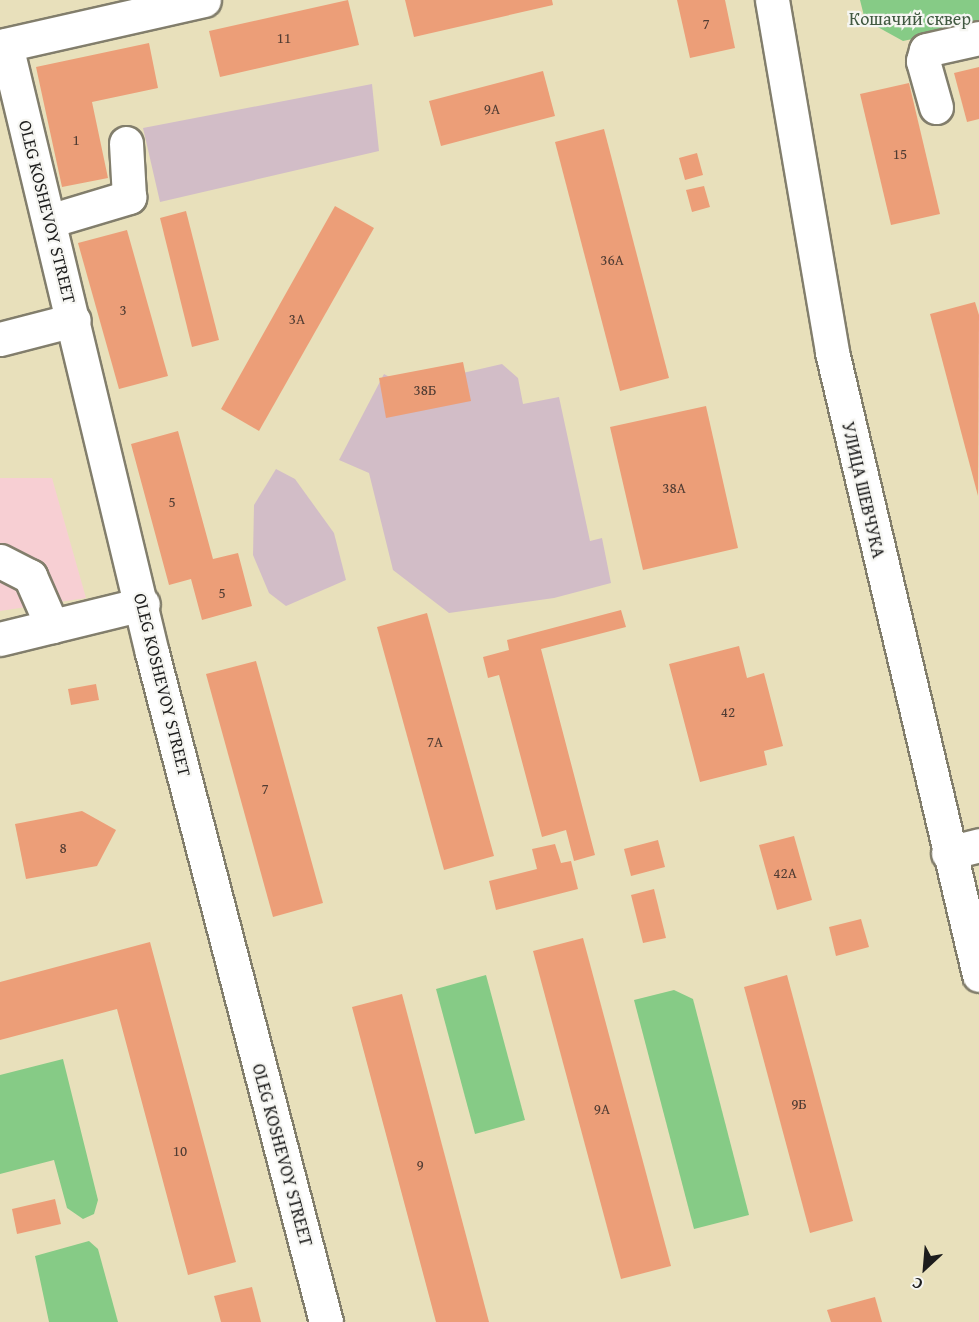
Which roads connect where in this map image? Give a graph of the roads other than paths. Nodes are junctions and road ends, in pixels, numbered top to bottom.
1 (204, 0) edge
2 (772, 0) edge
3 (128, 9) edge
4 (979, 38) edge
5 (3, 46) edge
6 (936, 107) dead end
7 (126, 142) dead end
8 (49, 221) junction
9 (74, 320) junction
10 (0, 339) edge
11 (0, 561) edge
12 (143, 604) junction
13 (52, 626) junction
14 (0, 639) edge
15 (979, 845) edge
16 (948, 853) junction
17 (979, 975) edge
18 (326, 1322) edge

1 - 3 street
2 - 16 street, УЛИЦА ШЕВЧУКА
3 - 5 street
4 - 6 street
5 - 8 street, OLEG KOSHEVOY STREET
7 - 8 street
8 - 9 street, OLEG KOSHEVOY STREET
9 - 10 street
9 - 12 street, OLEG KOSHEVOY STREET
11 - 13 street
12 - 13 street
12 - 18 street, OLEG KOSHEVOY STREET
13 - 14 street
15 - 16 street
16 - 17 street, УЛИЦА ШЕВЧУКА

